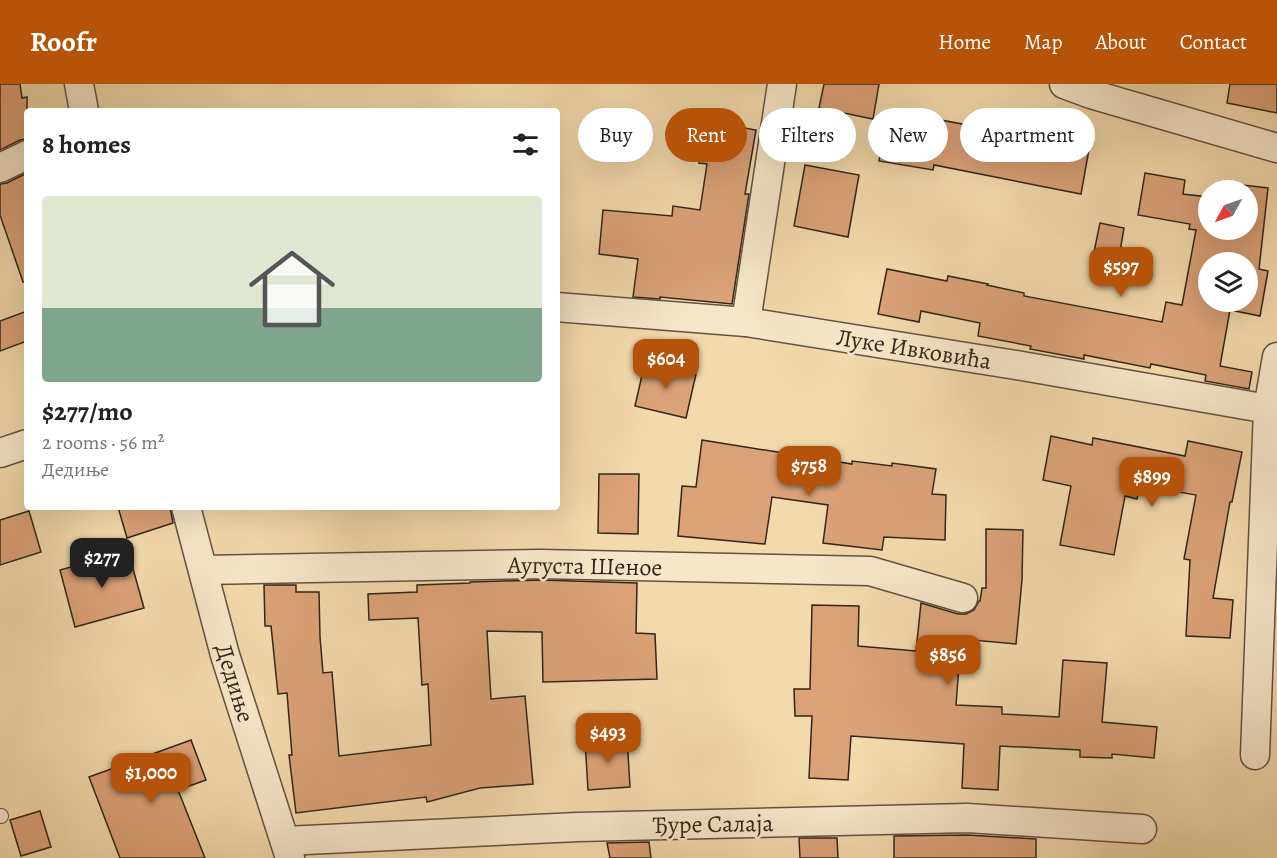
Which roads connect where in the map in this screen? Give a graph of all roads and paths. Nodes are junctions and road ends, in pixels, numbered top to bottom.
1 (78, 84) edge
2 (782, 84) edge
3 (1065, 84) edge
4 (83, 108) edge
5 (1277, 148) edge
6 (24, 156) edge
7 (0, 168) edge
8 (560, 307) edge
9 (746, 322) junction
10 (1277, 357) edge
11 (1268, 409) junction
12 (24, 445) edge
13 (0, 453) edge
14 (187, 510) edge
15 (203, 570) junction
16 (963, 597) dead end
17 (1255, 754) dead end
18 (1142, 829) dead end
19 (287, 850) edge

1 - 4 street
2 - 9 street
3 - 5 street
6 - 7 street
8 - 9 street, Луке Ивковића
9 - 11 street, Луке Ивковића
10 - 11 street
11 - 17 street
12 - 13 street
14 - 15 street, Дедиње
15 - 16 street, Аугуста Шеное
15 - 19 street, Дедиње
18 - 19 street, Ђуре Салаја

